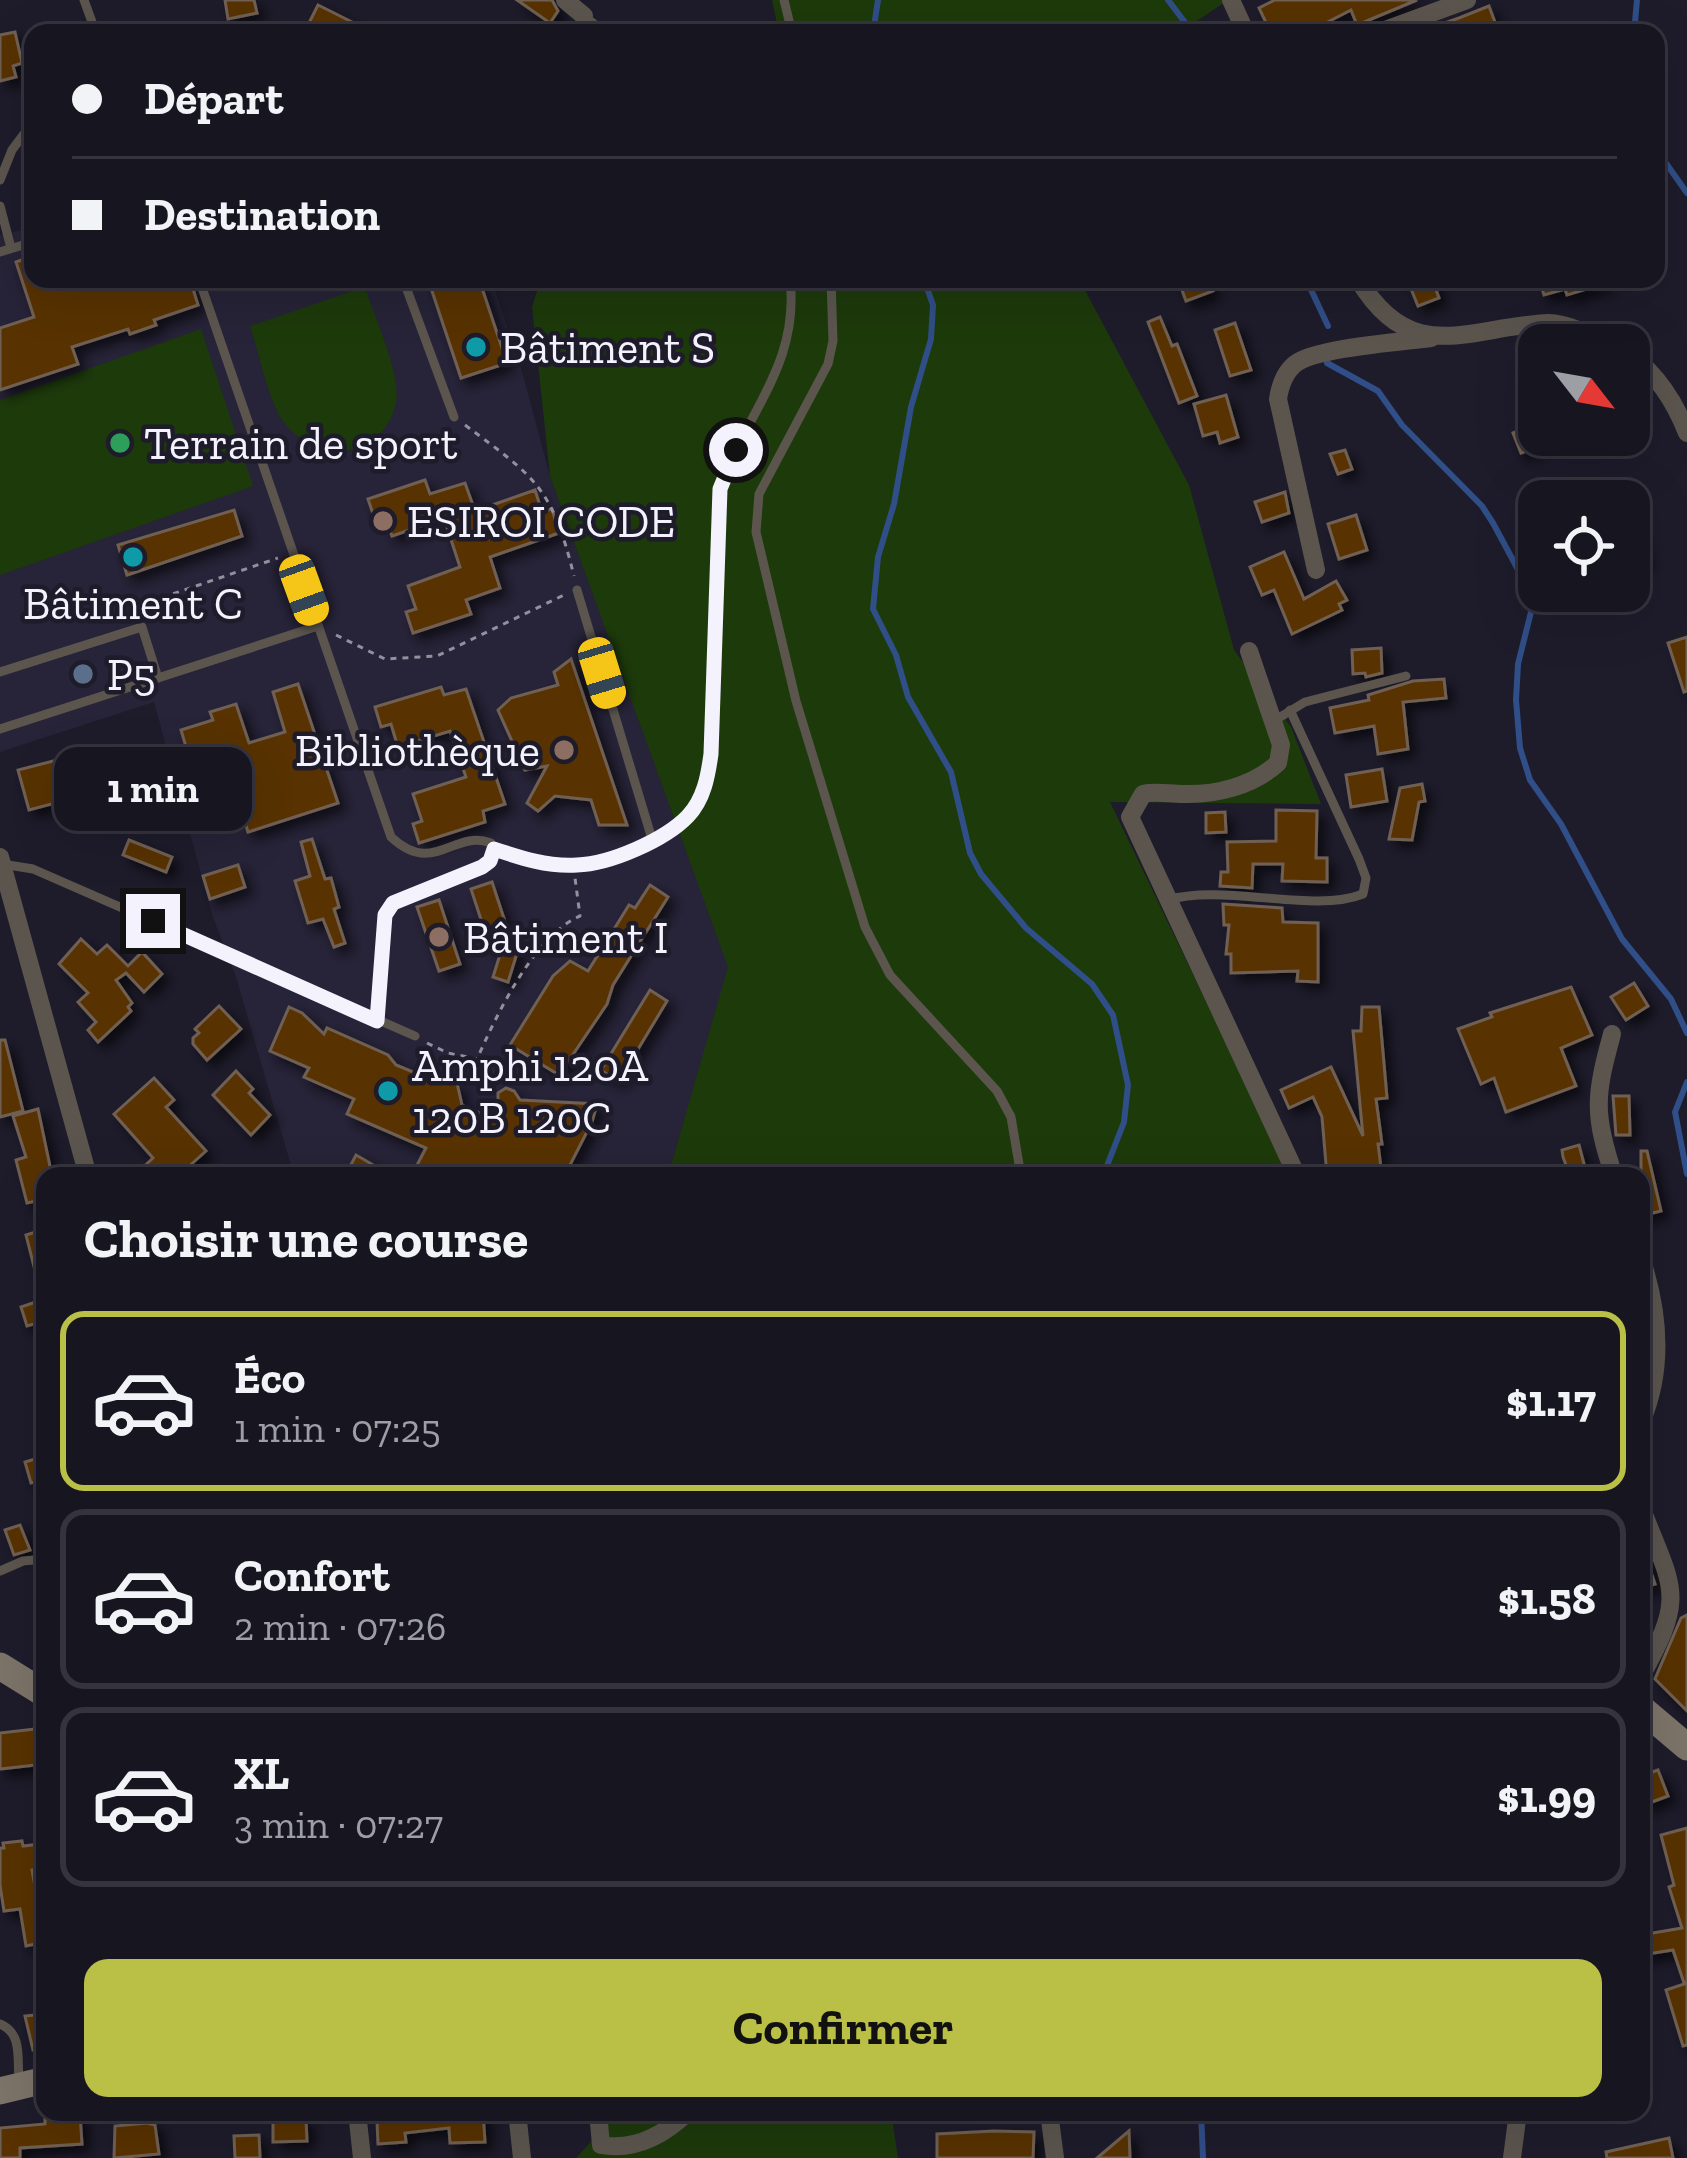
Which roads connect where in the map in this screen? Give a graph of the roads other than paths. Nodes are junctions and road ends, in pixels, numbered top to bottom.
1 (1257, 0) edge
2 (1467, 0) edge
3 (1233, 5) edge
4 (1402, 24) edge
5 (24, 134) edge
6 (0, 180) edge
7 (0, 206) edge
8 (6, 250) edge
9 (202, 288) edge
10 (406, 288) edge
11 (791, 288) edge
12 (831, 288) edge
13 (1365, 288) edge
14 (1518, 327) edge
15 (1431, 338) junction
16 (1650, 371) edge
17 (454, 417) road end
18 (1687, 433) edge
19 (1316, 570) dead end
20 (577, 590) road end
21 (318, 626) junction
22 (1250, 651) dead end
23 (0, 671) edge
24 (1406, 676) dead end
25 (158, 678) junction
26 (1291, 710) junction
27 (1272, 722) junction
28 (0, 729) edge
29 (652, 839) junction
30 (494, 849) junction
31 (1, 861) edge
32 (1166, 900) junction
33 (377, 1021) junction
34 (1612, 1034) dead end
35 (415, 1036) road end
36 (86, 1167) edge
37 (1019, 1167) edge
38 (1293, 1167) edge
39 (1611, 1167) edge
40 (1650, 1306) edge
41 (1650, 1402) edge
42 (1650, 1524) edge
43 (36, 1560) edge
44 (0, 1571) edge
45 (0, 1666) edge
46 (1650, 1666) edge
47 (36, 1688) edge
48 (1650, 1712) edge
49 (1687, 1747) edge
50 (0, 2024) edge
51 (21, 2086) edge
52 (358, 2121) edge
53 (518, 2121) edge
54 (599, 2121) edge
55 (679, 2121) edge
56 (1049, 2121) edge
57 (1517, 2121) edge
58 (362, 2158) edge
59 (522, 2158) edge
60 (1054, 2158) edge
61 (1512, 2158) edge

1 - 3 street
2 - 4 street
5 - 6 lane
7 - 8 lane
9 - 21 lane
10 - 17 lane
11 - 29 lane
12 - 37 lane
13 - 15 street
14 - 15 street
15 - 19 street
16 - 18 street
20 - 29 lane
21 - 25 lane
21 - 30 lane
22 - 27 street
23 - 25 lane
24 - 26 lane
25 - 28 lane
26 - 27 lane
26 - 32 lane
27 - 32 street
29 - 30 lane
30 - 33 lane
31 - 33 lane
31 - 36 street
32 - 38 street
33 - 35 lane
34 - 39 street
40 - 41 street
42 - 46 street
43 - 44 lane
45 - 47 main road
48 - 49 main road
50 - 51 lane
52 - 58 street
53 - 59 street
54 - 55 street
56 - 60 street
57 - 61 street

